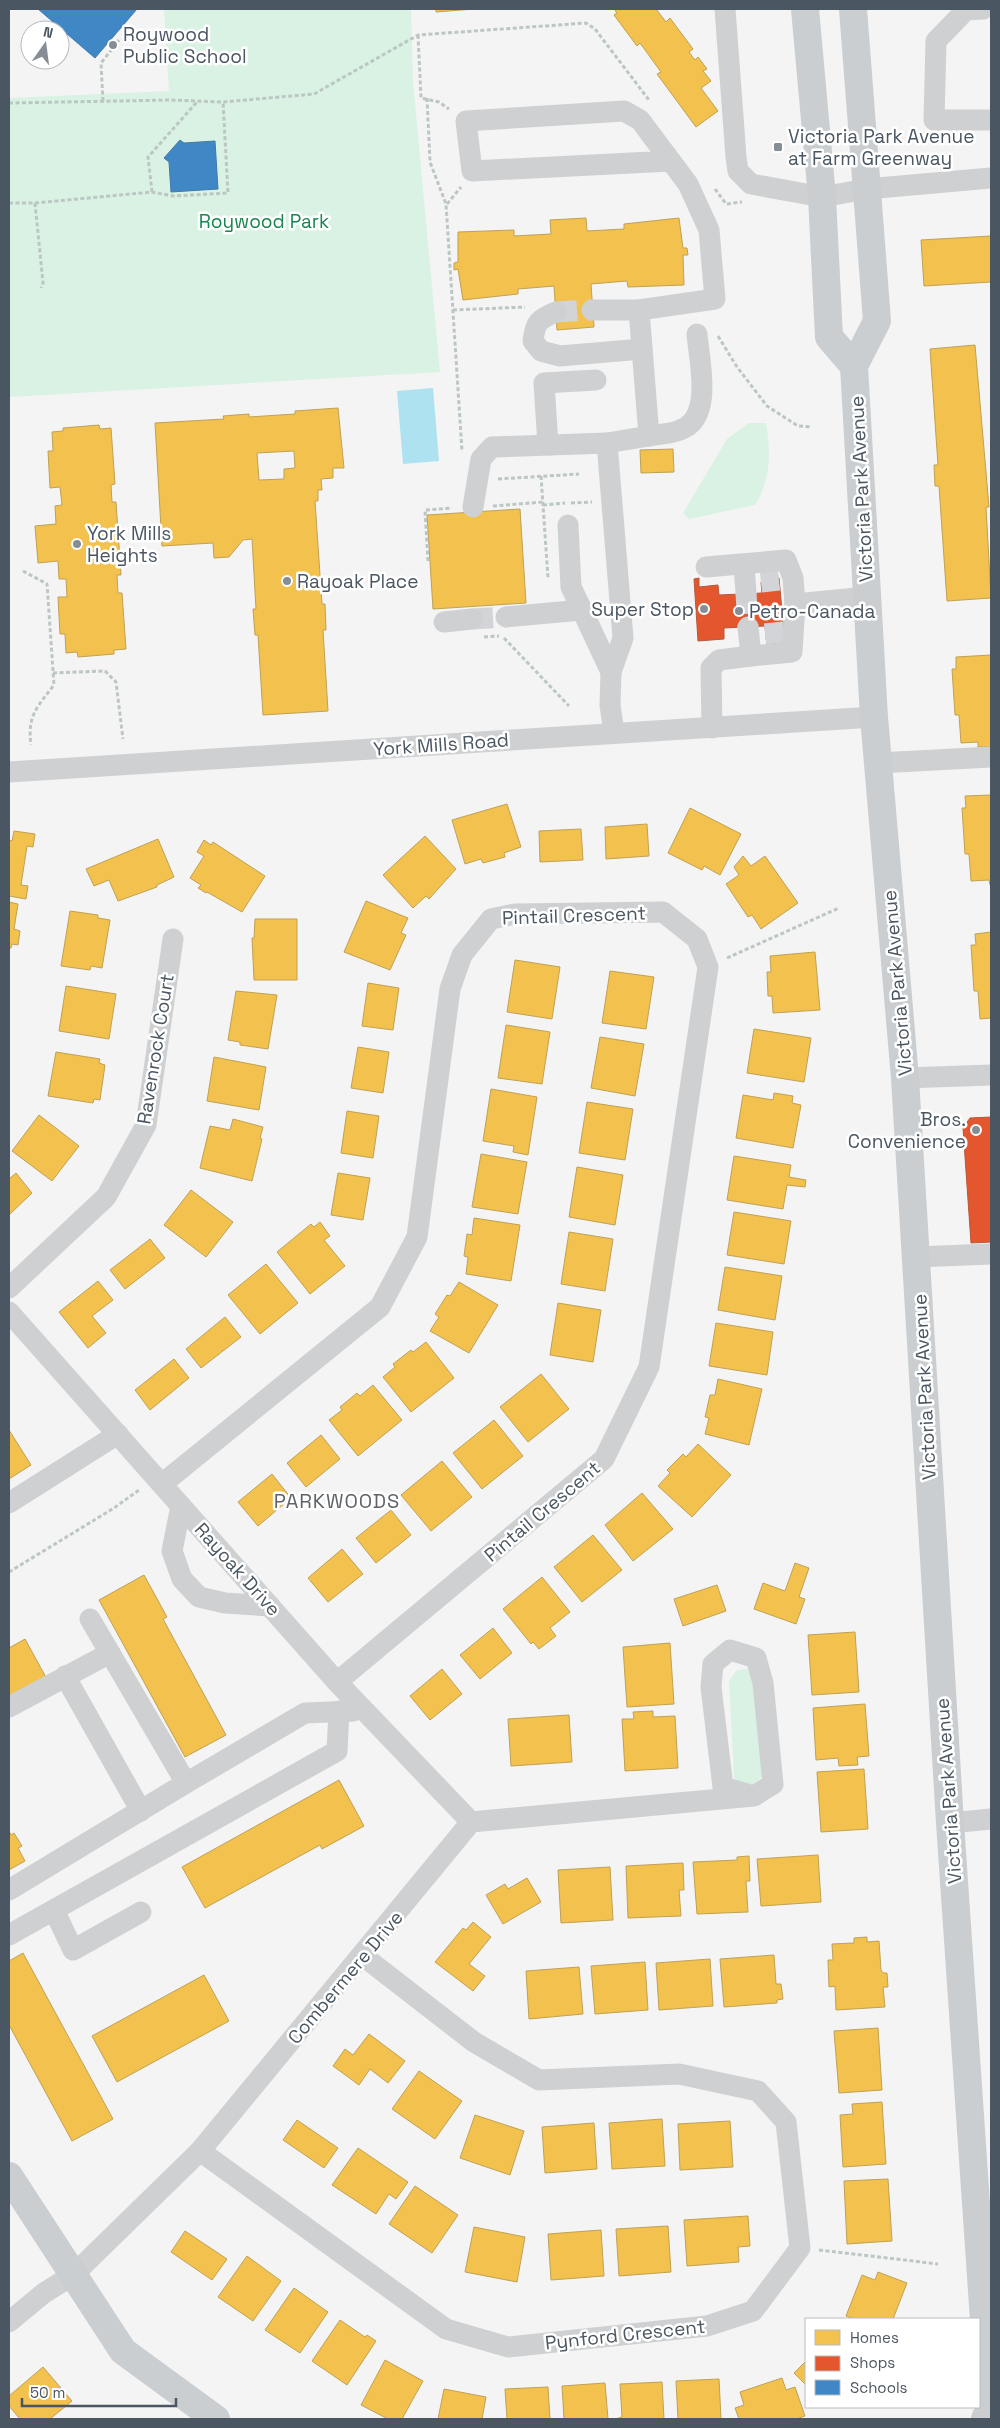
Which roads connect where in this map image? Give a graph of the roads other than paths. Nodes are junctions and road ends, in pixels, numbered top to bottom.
1 (708, 9) edge
2 (726, 9) edge
3 (804, 9) edge
4 (853, 9) edge
5 (983, 9) edge
6 (727, 31) junction
7 (991, 120) edge
8 (671, 161) junction
9 (991, 178) edge
10 (866, 189) junction
11 (822, 197) junction
12 (592, 310) tunnel mouth
13 (639, 310) junction
14 (556, 312) tunnel mouth
15 (705, 331) road end
16 (642, 349) junction
17 (854, 366) junction
18 (596, 380) dead end
19 (649, 436) junction
20 (607, 443) junction
21 (548, 445) junction
22 (473, 507) dead end
23 (568, 525) dead end
24 (706, 567) dead end
25 (867, 597) junction
26 (795, 604) junction
27 (582, 610) junction
28 (506, 617) tunnel mouth
29 (472, 619) tunnel mouth
30 (444, 622) dead end
31 (611, 672) junction
32 (874, 717) junction
33 (712, 728) junction
34 (614, 733) junction
35 (991, 757) edge
36 (878, 763) junction
37 (9, 772) edge
38 (173, 939) dead end
39 (991, 1075) edge
40 (905, 1078) junction
41 (991, 1254) edge
42 (916, 1258) junction
43 (9, 1288) edge
44 (9, 1312) edge
45 (118, 1434) junction
46 (159, 1481) junction
47 (9, 1503) edge
48 (181, 1506) junction
49 (270, 1606) junction
50 (90, 1619) dead end
51 (110, 1653) junction
52 (65, 1676) junction
53 (337, 1682) junction
54 (9, 1707) edge
55 (364, 1710) junction
56 (339, 1711) junction
57 (186, 1783) junction
58 (754, 1796) junction
59 (141, 1811) junction
60 (991, 1819) edge
61 (472, 1822) junction
62 (950, 1823) junction
63 (9, 1890) edge
64 (54, 1910) junction
65 (142, 1912) dead end
66 (9, 1935) edge
67 (363, 1956) junction
68 (200, 2151) junction
69 (9, 2176) edge
70 (983, 2197) edge
71 (73, 2275) junction
72 (9, 2322) edge
73 (989, 2370) edge
74 (989, 2412) edge
75 (216, 2419) edge

1 - 6 street
2 - 6 street
3 - 11 main road
4 - 10 main road
5 - 7 street
6 - 11 street
8 - 8 street
8 - 13 street
9 - 10 street
10 - 11 street
10 - 17 main road
11 - 17 main road
12 - 13 street
13 - 16 street
14 - 16 street
15 - 19 street
16 - 19 street
17 - 25 main road, Victoria Park Avenue
18 - 21 street
19 - 20 street
20 - 21 street
20 - 31 street
21 - 22 street
23 - 27 street
24 - 26 street
25 - 26 street
25 - 32 main road, Victoria Park Avenue
26 - 33 street
27 - 28 street
27 - 31 street
29 - 30 street
31 - 34 street
32 - 33 street, York Mills Road
32 - 36 main road, Victoria Park Avenue
33 - 34 street, York Mills Road
34 - 37 street, York Mills Road
35 - 36 street
36 - 40 main road, Victoria Park Avenue
38 - 43 street, Ravenrock Court
39 - 40 street
40 - 42 main road, Victoria Park Avenue
41 - 42 street
42 - 62 main road, Victoria Park Avenue
44 - 45 street, Rayoak Drive
45 - 46 street, Rayoak Drive
45 - 47 street
46 - 48 street, Rayoak Drive
46 - 53 street, Pintail Crescent
48 - 49 street, Rayoak Drive
48 - 49 street
49 - 53 street, Rayoak Drive
50 - 51 street
51 - 52 street
51 - 57 street
52 - 54 street
52 - 59 street
53 - 55 street, Rayoak Drive
55 - 56 street
55 - 61 street, Rayoak Drive
56 - 57 street
56 - 64 street
57 - 59 street
58 - 58 street
58 - 61 street
59 - 63 street
60 - 62 street
61 - 67 street, Combermere Drive
62 - 70 main road, Victoria Park Avenue
64 - 65 street
64 - 66 street
67 - 68 street, Combermere Drive
67 - 68 street, Pynford Crescent
68 - 71 street, Combermere Drive
69 - 71 main road
70 - 73 main road, Victoria Park Avenue
71 - 72 street, Combermere Drive
71 - 75 main road
73 - 74 main road, Victoria Park Avenue

